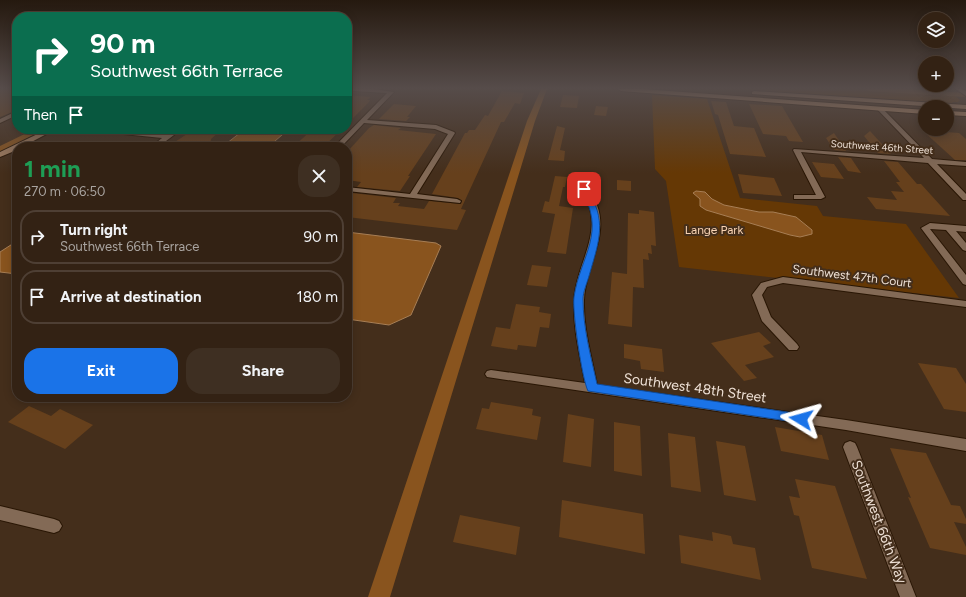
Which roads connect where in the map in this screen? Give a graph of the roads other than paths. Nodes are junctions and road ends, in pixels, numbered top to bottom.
1 (366, 117) edge
2 (888, 117) edge
3 (362, 121) junction
4 (352, 131) edge
5 (43, 134) edge
6 (141, 134) edge
7 (172, 134) edge
8 (350, 134) edge
9 (169, 137) junction
10 (27, 142) edge
11 (162, 142) edge
12 (342, 142) edge
13 (12, 150) edge
14 (0, 156) edge
15 (930, 161) junction
16 (966, 164) edge
17 (584, 189) dead end
18 (352, 190) edge
19 (412, 196) junction
20 (797, 197) dead end
21 (966, 198) edge
22 (457, 201) dead end
23 (948, 227) junction
24 (966, 229) edge
25 (966, 248) edge
26 (966, 282) edge
27 (966, 304) edge
28 (794, 347) dead end
29 (491, 374) dead end
30 (592, 388) junction
31 (966, 445) edge
32 (850, 447) dead end
33 (0, 513) edge
34 (54, 526) dead end
35 (908, 597) edge

1 - 3 street
2 - 15 street
3 - 4 street
3 - 19 street
5 - 10 street
6 - 9 street
7 - 9 street
8 - 12 street
9 - 11 street
13 - 14 street
15 - 16 street, Southwest 46th Street
15 - 20 street, Southwest 46th Street
15 - 21 street
17 - 30 street
18 - 19 street
19 - 22 street
23 - 24 street
23 - 25 street
23 - 26 street
27 - 28 street, Southwest 47th Court
29 - 30 street, Southwest 48th Street
30 - 31 street, Southwest 48th Street
32 - 35 street, Southwest 66th Way
33 - 34 street

